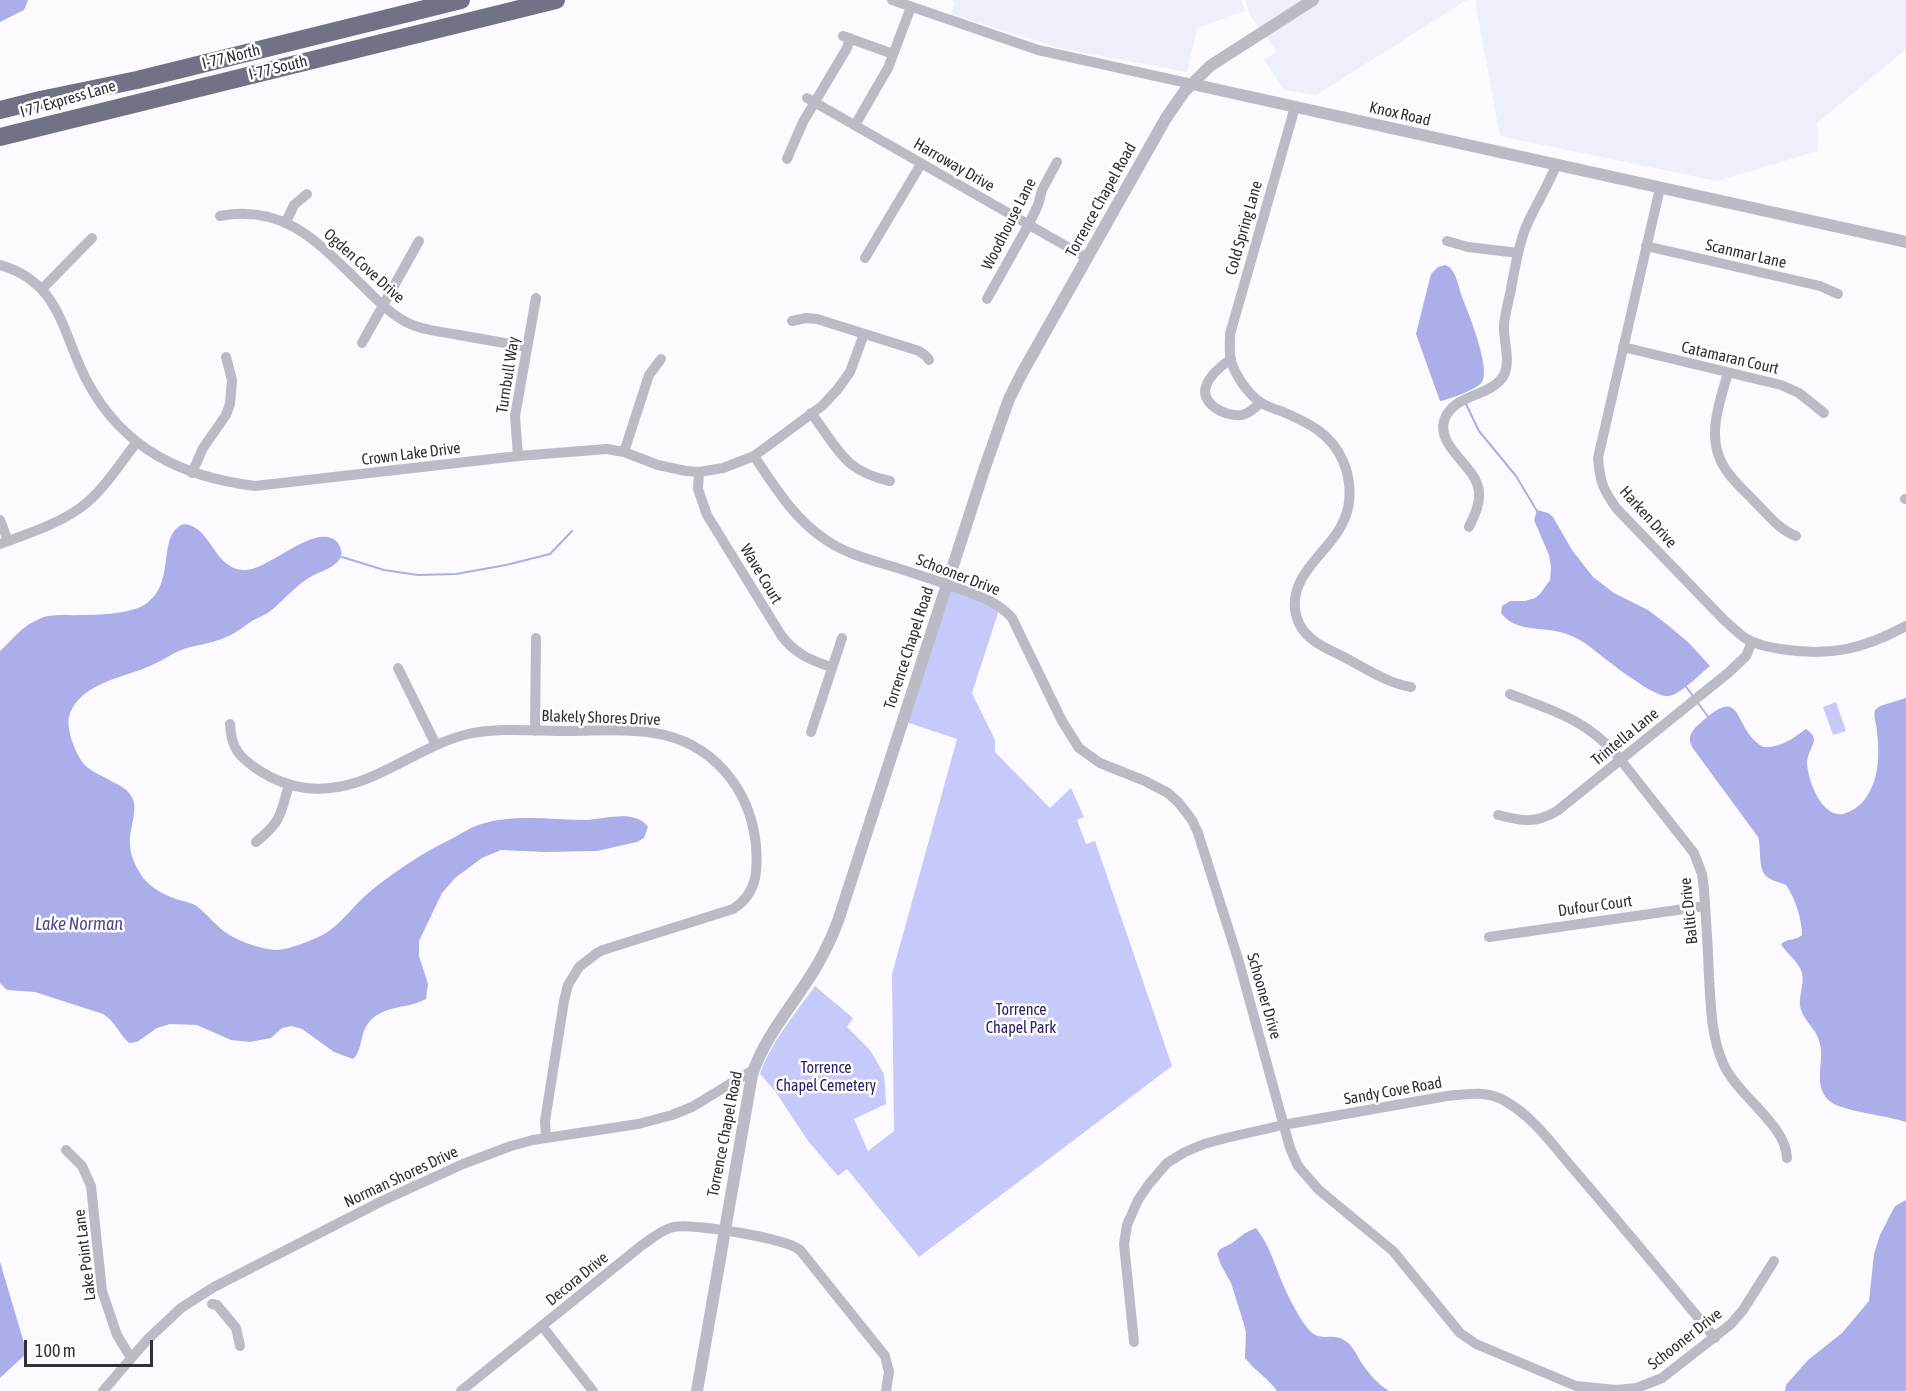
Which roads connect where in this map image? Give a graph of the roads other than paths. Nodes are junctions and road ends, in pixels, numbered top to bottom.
1 (461, 0) edge
2 (556, 0) edge
3 (892, 0) edge
4 (1313, 0) edge
5 (910, 6) junction
6 (893, 54) junction
7 (137, 80) junction
8 (1192, 84) junction
9 (810, 100) junction
10 (1294, 107) junction
11 (0, 110) edge
12 (0, 118) edge
13 (855, 125) junction
14 (3, 136) edge
15 (787, 159) dead end
16 (1057, 162) dead end
17 (921, 164) junction
18 (1556, 165) junction
19 (1660, 188) junction
20 (307, 194) dead end
21 (220, 216) dead end
22 (286, 222) junction
23 (1029, 224) junction
24 (92, 238) dead end
25 (419, 241) dead end
26 (1447, 242) dead end
27 (1906, 242) edge
28 (1646, 246) junction
29 (1518, 254) junction
30 (865, 258) dead end
31 (1087, 258) junction
32 (0, 266) edge
33 (42, 289) junction
34 (1838, 294) dead end
35 (536, 298) dead end
36 (987, 299) dead end
37 (383, 306) junction
38 (792, 321) dead end
39 (864, 334) junction
40 (362, 343) dead end
41 (527, 347) junction
42 (1623, 347) junction
43 (226, 357) dead end
44 (662, 359) dead end
45 (1231, 359) junction
46 (929, 360) dead end
47 (1728, 373) junction
48 (1261, 403) junction
49 (812, 413) junction
50 (1824, 413) dead end
51 (138, 442) junction
52 (624, 452) junction
53 (519, 456) junction
54 (754, 456) junction
55 (699, 472) junction
56 (192, 473) junction
57 (890, 481) dead end
58 (0, 520) edge
59 (1469, 527) dead end
60 (1796, 536) dead end
61 (4, 543) edge
62 (947, 584) junction
63 (1906, 626) edge
64 (536, 638) dead end
65 (842, 638) dead end
66 (1752, 642) junction
67 (832, 667) junction
68 (398, 668) dead end
69 (1411, 687) dead end
70 (1510, 694) dead end
71 (230, 724) dead end
72 (535, 731) junction
73 (811, 732) dead end
74 (436, 745) junction
75 (1620, 760) junction
76 (289, 785) junction
77 (1498, 815) dead end
78 (256, 842) dead end
79 (1705, 906) junction
80 (1489, 937) dead end
81 (753, 1070) junction
82 (1283, 1125) junction
83 (546, 1138) junction
84 (66, 1150) dead end
85 (1787, 1158) dead end
86 (724, 1231) junction
87 (1774, 1261) dead end
88 (203, 1293) junction
89 (542, 1326) junction
90 (1715, 1338) junction
91 (1134, 1342) dead end
92 (240, 1346) dead end
93 (131, 1358) junction
94 (103, 1391) edge
95 (461, 1391) edge
96 (593, 1391) edge
97 (697, 1391) edge
98 (886, 1391) edge

1 - 7 highway, I-77 North
2 - 14 highway, I-77 South
3 - 5 street, Knox Road
4 - 8 street, Torrence Chapel Road
5 - 6 street
5 - 8 street, Knox Road
6 - 9 street
6 - 13 street
7 - 11 highway, I-77 North
7 - 12 highway, I 77 Express Lane
8 - 10 street, Knox Road
8 - 31 street, Torrence Chapel Road
9 - 13 street, Harroway Drive
9 - 15 street
10 - 18 street, Knox Road
10 - 45 street, Cold Spring Lane
13 - 17 street, Harroway Drive
16 - 23 street, Woodhouse Lane
17 - 23 street, Harroway Drive
17 - 30 street
18 - 19 street, Knox Road
18 - 29 street
19 - 27 street, Knox Road
19 - 28 street, Harken Drive
20 - 22 street
21 - 22 street, Ogden Cove Drive
22 - 37 street, Ogden Cove Drive
23 - 31 street, Harroway Drive
23 - 36 street, Woodhouse Lane
24 - 33 street
25 - 37 street
26 - 29 street
28 - 34 street, Scanmar Lane
28 - 42 street, Harken Drive
29 - 59 street
31 - 62 street, Torrence Chapel Road
32 - 33 street, Crown Lake Drive
33 - 51 street, Crown Lake Drive
35 - 41 street, Turnbull Way
37 - 40 street
37 - 41 street, Ogden Cove Drive
38 - 39 street
39 - 46 street
39 - 49 street, Crown Lake Drive
41 - 53 street, Turnbull Way
42 - 47 street, Catamaran Court
42 - 66 street, Harken Drive
43 - 56 street
44 - 52 street
45 - 48 street, Cold Spring Lane
45 - 48 street
47 - 50 street, Catamaran Court
47 - 60 street
48 - 69 street, Cold Spring Lane
49 - 54 street, Crown Lake Drive
49 - 57 street
51 - 56 street, Crown Lake Drive
51 - 61 street
52 - 53 street, Crown Lake Drive
52 - 55 street, Crown Lake Drive
53 - 56 street, Crown Lake Drive
54 - 55 street, Crown Lake Drive
54 - 62 street, Schooner Drive
55 - 67 street, Wave Court
58 - 61 street
62 - 81 street, Torrence Chapel Road
62 - 82 street, Schooner Drive
63 - 66 street, Harken Drive
64 - 72 street
65 - 67 street
66 - 75 street, Trintella Lane
67 - 73 street
68 - 74 street
70 - 75 street, Baltic Drive
71 - 76 street, Blakely Shores Drive
72 - 74 street, Blakely Shores Drive
72 - 83 street, Blakely Shores Drive
74 - 76 street, Blakely Shores Drive
75 - 77 street, Trintella Lane
75 - 79 street, Baltic Drive
76 - 78 street
79 - 80 street, Dufour Court
79 - 85 street, Baltic Drive
81 - 83 street, Norman Shores Drive
81 - 86 street, Torrence Chapel Road
82 - 90 street, Sandy Cove Road
82 - 90 street, Schooner Drive
82 - 91 street, Sandy Cove Road
83 - 88 street, Norman Shores Drive
84 - 93 street, Lake Point Lane
86 - 89 street, Decora Drive
86 - 97 street, Torrence Chapel Road
86 - 98 street, Decora Drive
87 - 90 street, Schooner Drive
88 - 92 street
88 - 93 street, Norman Shores Drive
89 - 95 street, Decora Drive
89 - 96 street
93 - 94 street, Norman Shores Drive

